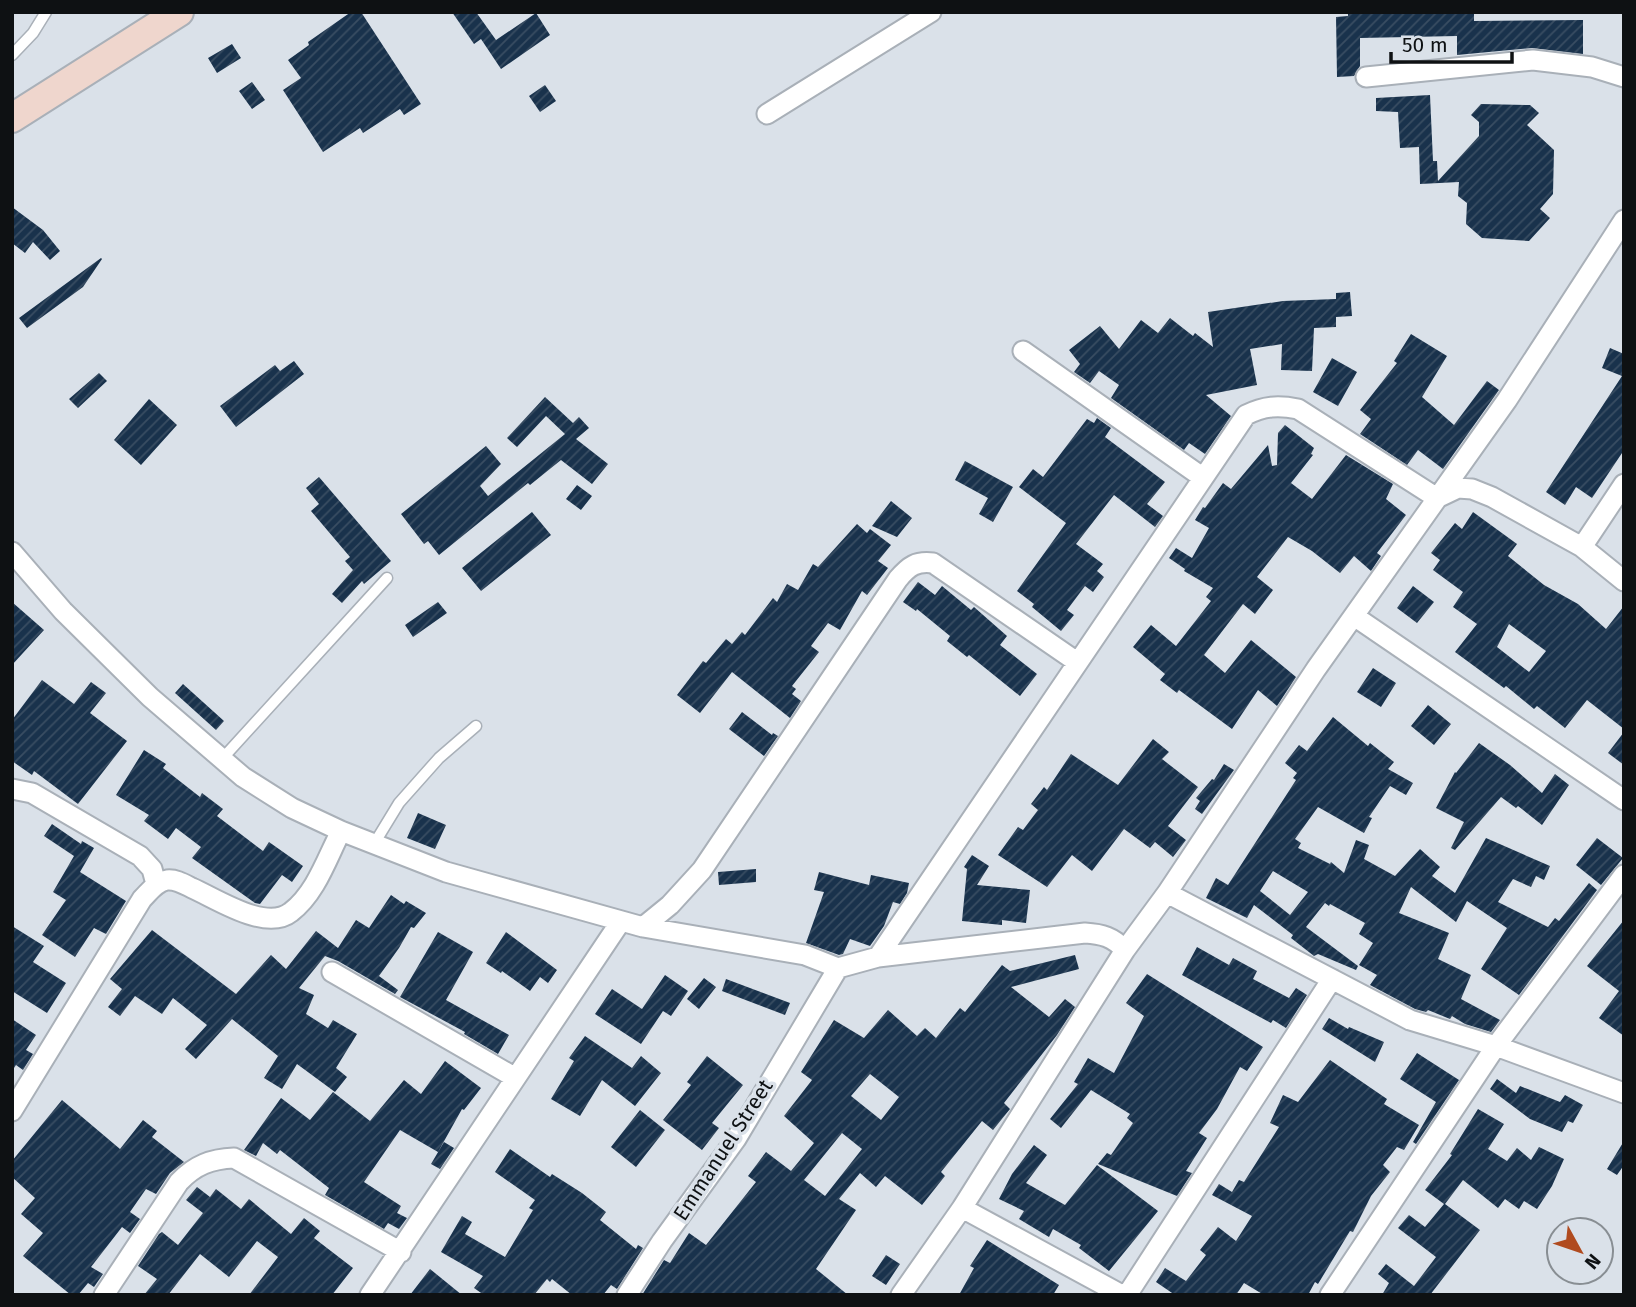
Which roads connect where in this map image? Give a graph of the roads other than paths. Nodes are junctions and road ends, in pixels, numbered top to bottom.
1 (46, 12) edge
2 (178, 12) edge
3 (931, 12) edge
4 (12, 55) edge
5 (1366, 76) dead end
6 (1624, 77) edge
7 (767, 114) dead end
8 (12, 118) edge
9 (1624, 220) edge
10 (1023, 351) dead end
11 (1202, 477) junction
12 (1624, 484) edge
13 (1437, 498) junction
14 (1582, 547) junction
15 (12, 552) edge
16 (387, 578) dead end
17 (1624, 581) edge
18 (1354, 616) junction
19 (1077, 662) junction
20 (476, 726) dead end
21 (222, 759) junction
22 (12, 789) edge
23 (1624, 800) edge
24 (341, 831) junction
25 (374, 844) junction
26 (1624, 874) edge
27 (156, 884) junction
28 (1167, 893) junction
29 (621, 921) junction
30 (643, 928) junction
31 (1125, 950) junction
32 (878, 957) junction
33 (838, 968) junction
34 (332, 972) dead end
35 (1332, 979) junction
36 (1496, 1046) junction
37 (514, 1077) junction
38 (1624, 1093) edge
39 (12, 1111) edge
40 (962, 1208) junction
41 (401, 1252) junction
42 (104, 1295) edge
43 (370, 1295) edge
44 (627, 1295) edge
45 (901, 1295) edge
46 (1124, 1295) edge
47 (1330, 1295) edge

1 - 4 lane
2 - 8 main road
3 - 7 street
5 - 6 street
9 - 13 street
10 - 11 street
11 - 13 street
11 - 19 street
12 - 14 street
13 - 14 street
13 - 18 street
14 - 17 street
15 - 21 street
16 - 21 lane
18 - 23 street
18 - 28 street
19 - 30 street
19 - 32 street
20 - 25 lane
21 - 24 street
22 - 27 street
24 - 25 street
24 - 27 street
25 - 29 street
26 - 36 street
27 - 39 street
28 - 31 street
28 - 35 street
29 - 30 street
29 - 37 street
30 - 33 street
31 - 32 street
31 - 40 street
32 - 33 street
33 - 44 street, Emmanuel Street
34 - 37 street
35 - 36 street
35 - 46 street
36 - 38 street
36 - 47 street
37 - 41 street
40 - 45 street
40 - 46 street
41 - 42 street
41 - 43 street

